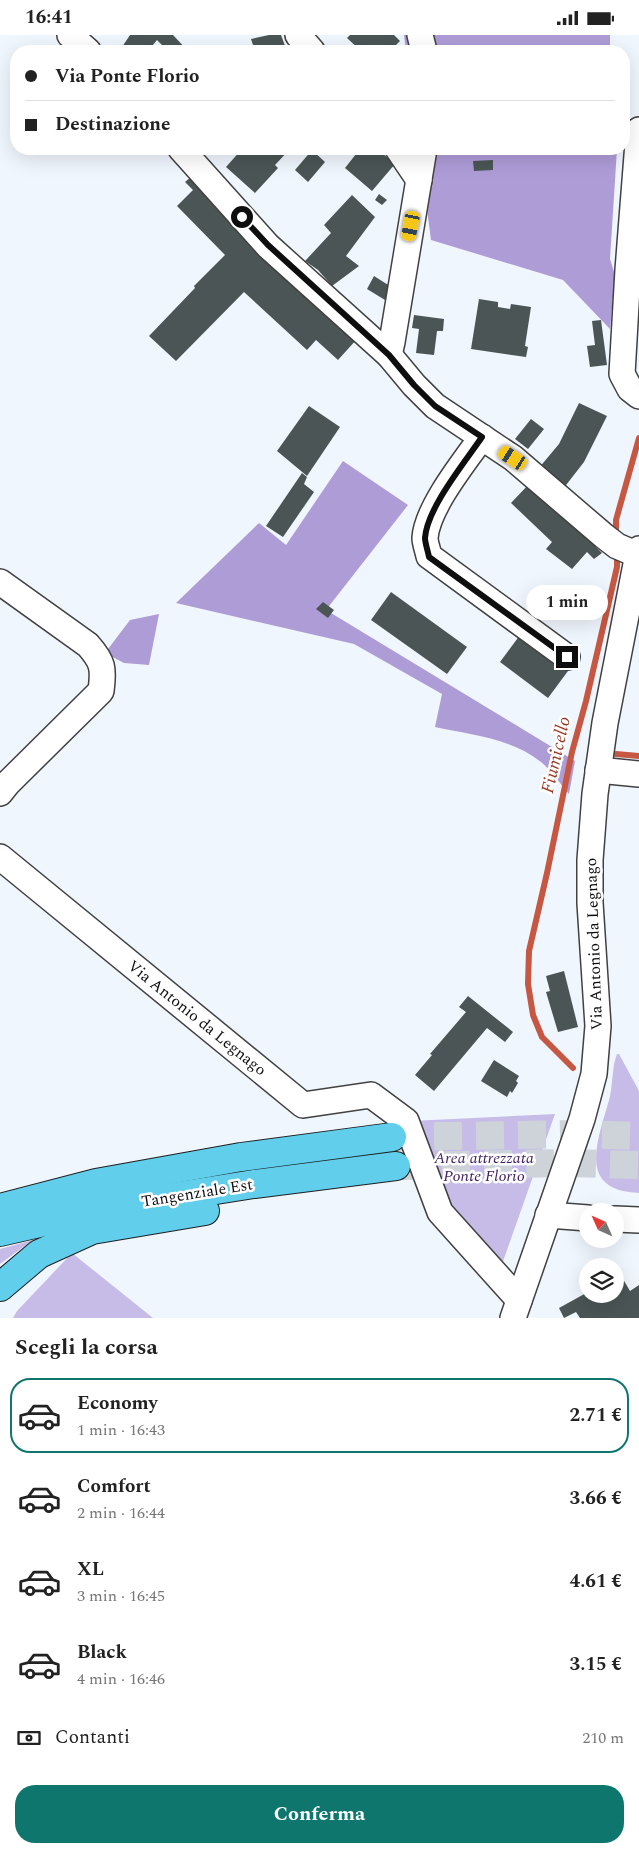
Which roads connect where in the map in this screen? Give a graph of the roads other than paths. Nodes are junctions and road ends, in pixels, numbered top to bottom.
1 (70, 35) edge
2 (298, 35) edge
3 (81, 45) edge
4 (307, 45) edge
5 (639, 130) edge
6 (186, 155) edge
7 (402, 155) edge
8 (423, 155) edge
9 (419, 180) junction
10 (389, 355) junction
11 (639, 396) edge
12 (482, 437) junction
13 (635, 558) edge
14 (0, 582) edge
15 (567, 657) dead end
16 (598, 770) junction
17 (639, 774) edge
18 (0, 793) edge
19 (0, 857) edge
20 (392, 1137) tunnel mouth
21 (396, 1166) tunnel mouth
22 (330, 1173) junction
23 (0, 1208) edge
24 (548, 1215) junction
25 (579, 1217) edge
26 (624, 1220) edge
27 (639, 1221) edge
28 (0, 1232) edge
29 (0, 1287) edge
30 (516, 1309) edge

1 - 3 street
2 - 4 street
5 - 11 street
6 - 10 street
7 - 9 street
8 - 9 street
9 - 10 street
10 - 12 street
12 - 13 street
12 - 15 street
13 - 16 street, Via Antonio da Legnago
14 - 18 street
16 - 17 street
16 - 24 street, Via Antonio da Legnago
19 - 30 street, Via Antonio da Legnago
20 - 23 highway, Tangenziale Est
21 - 22 highway, Tangenziale Est
22 - 28 highway, Tangenziale Est
22 - 29 highway
24 - 25 street
24 - 30 street, Via Antonio da Legnago
26 - 27 street

